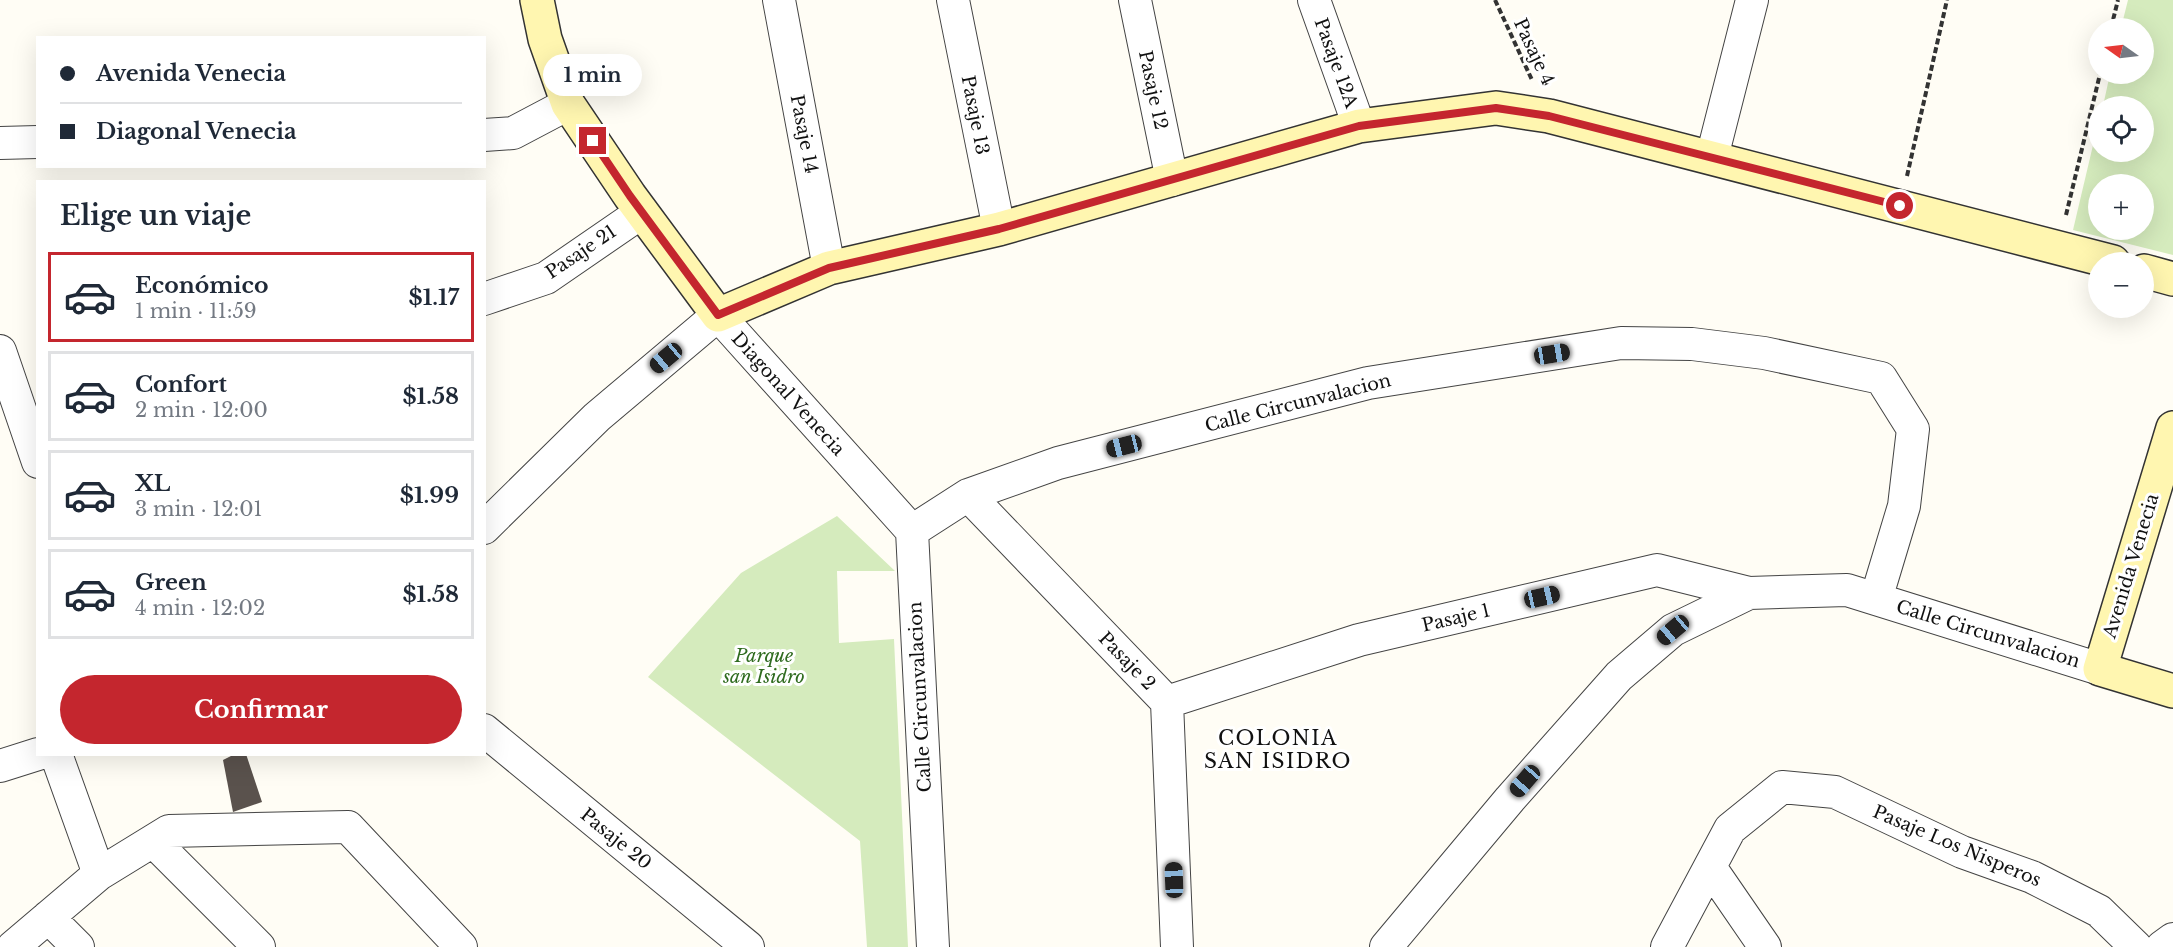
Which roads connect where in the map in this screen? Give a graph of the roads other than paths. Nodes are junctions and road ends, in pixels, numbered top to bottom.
1 (537, 0) edge
2 (779, 0) edge
3 (953, 0) edge
4 (1135, 0) edge
5 (1314, 0) edge
6 (1752, 0) edge
7 (568, 104) junction
8 (1359, 126) junction
9 (486, 135) edge
10 (36, 142) edge
11 (0, 143) edge
12 (1712, 157) junction
13 (1172, 180) junction
14 (642, 212) junction
15 (999, 229) junction
16 (2088, 256) edge
17 (829, 268) junction
18 (2154, 274) edge
19 (2173, 279) edge
20 (486, 298) edge
21 (718, 315) junction
22 (0, 351) edge
23 (2173, 428) edge
24 (36, 456) edge
25 (2167, 466) edge
26 (968, 495) junction
27 (486, 526) edge
28 (912, 531) junction
29 (1749, 593) junction
30 (1876, 599) junction
31 (2100, 669) junction
32 (2173, 691) edge
33 (1167, 702) junction
34 (486, 732) edge
35 (36, 755) edge
36 (57, 756) edge
37 (0, 766) edge
38 (153, 841) junction
39 (1710, 867) junction
40 (99, 874) junction
41 (48, 917) junction
42 (2173, 939) edge
43 (13, 947) edge
44 (78, 947) edge
45 (259, 947) edge
46 (461, 947) edge
47 (748, 947) edge
48 (933, 947) edge
49 (1177, 947) edge
50 (1386, 947) edge
51 (1667, 947) edge
52 (1765, 947) edge
53 (2136, 947) edge
54 (2162, 947) edge

1 - 7 street, Diagonal Venecia
2 - 17 street, Pasaje 14
3 - 15 street, Pasaje 13
4 - 13 street, Pasaje 12
5 - 8 street, Pasaje 12A
6 - 12 street
7 - 9 street
7 - 14 street, Diagonal Venecia
8 - 12 street
8 - 13 street
10 - 11 street
12 - 16 street
13 - 15 street
14 - 20 street, Pasaje 21
14 - 21 street, Diagonal Venecia
15 - 17 street
17 - 21 street
18 - 19 street
21 - 27 street
21 - 28 street, Diagonal Venecia
22 - 24 street
23 - 25 street, Avenida Venecia
25 - 31 street, Avenida Venecia
26 - 28 street, Calle Circunvalacion
26 - 30 street, Calle Circunvalacion
26 - 33 street, Pasaje 2
28 - 48 street, Calle Circunvalacion
29 - 30 street, Calle Circunvalacion
29 - 33 street, Pasaje 1
29 - 50 street, Calle Circunvalacion
30 - 31 street, Calle Circunvalacion
31 - 32 street
33 - 49 street, Pasaje 2
34 - 47 street, Pasaje 20
35 - 37 street
36 - 40 street
38 - 40 street
38 - 45 street
38 - 46 street
39 - 51 street, Pasaje Los Nisperos
39 - 52 street
39 - 53 street, Pasaje Los Nisperos
40 - 41 street
41 - 43 street
41 - 44 street
42 - 54 street

